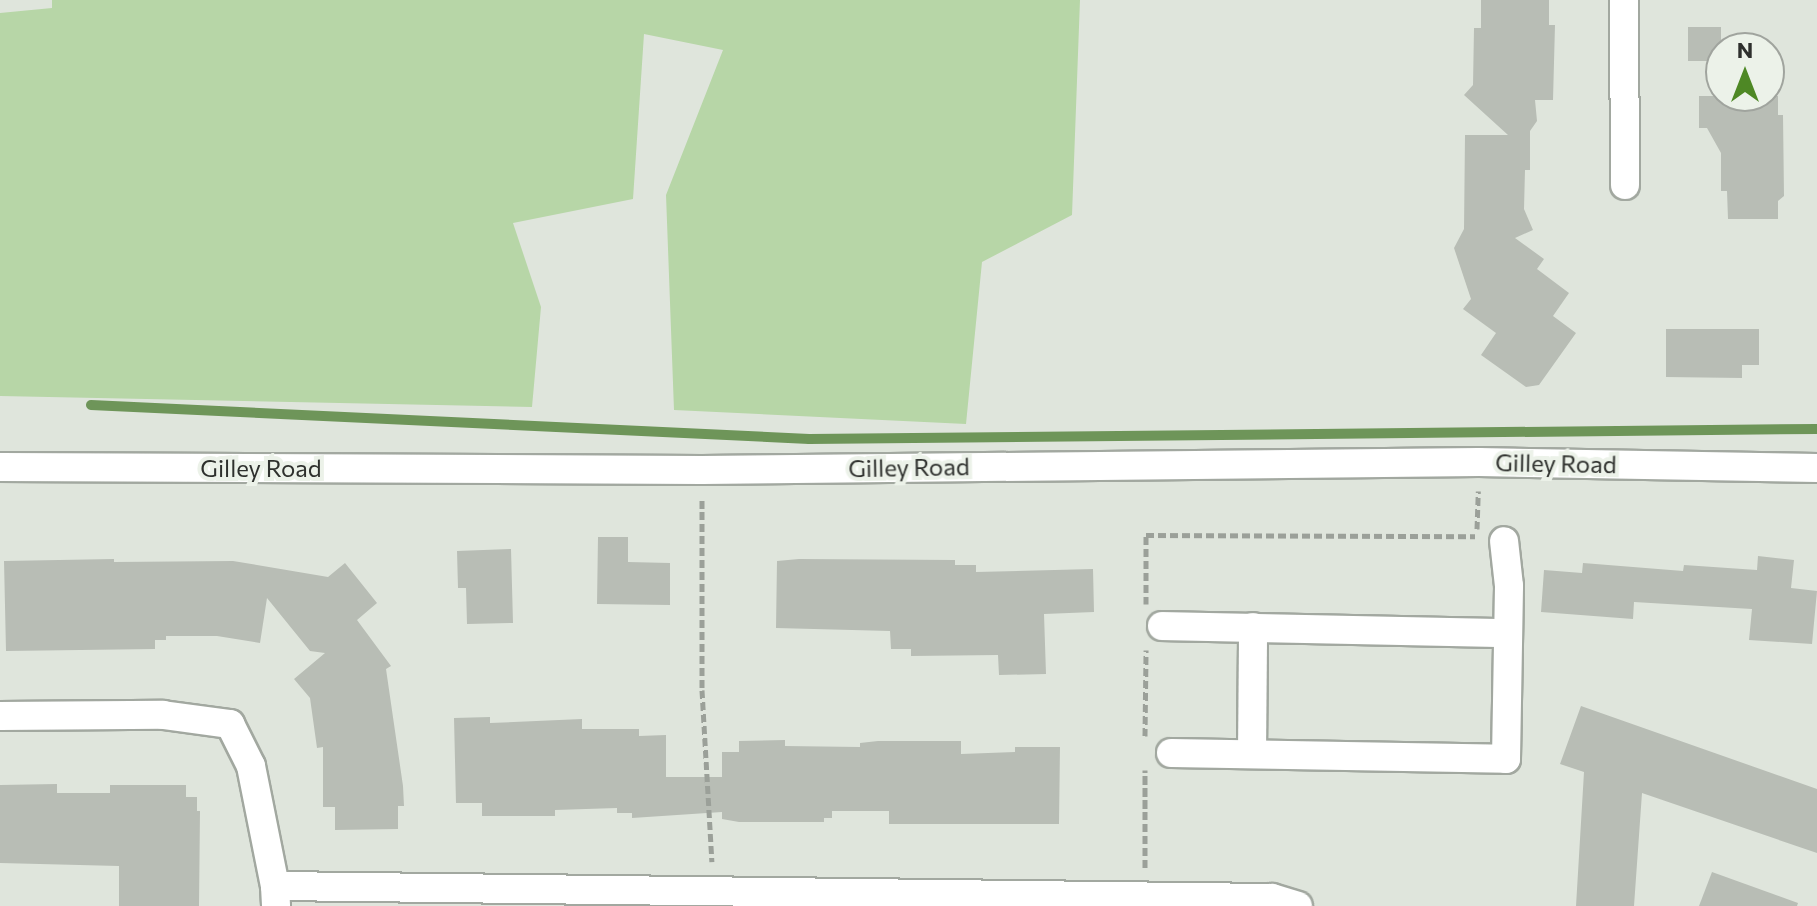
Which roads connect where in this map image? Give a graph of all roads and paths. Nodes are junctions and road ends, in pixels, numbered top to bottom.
1 (1624, 0) edge
2 (1625, 185) dead end
3 (0, 467) edge
4 (1817, 468) edge
5 (702, 470) junction
6 (1504, 541) dead end
7 (1162, 626) dead end
8 (1253, 627) junction
9 (1508, 633) junction
10 (0, 716) edge
11 (1171, 753) dead end
12 (1252, 754) junction
13 (714, 891) junction
14 (276, 896) edge
15 (1285, 902) edge

1 - 2 street
3 - 5 street, Gilley Road
4 - 5 street, Gilley Road
5 - 13 path
6 - 9 street
7 - 8 street
8 - 9 street
8 - 12 street
9 - 12 street
10 - 14 street
11 - 12 street
13 - 14 street
13 - 15 street

